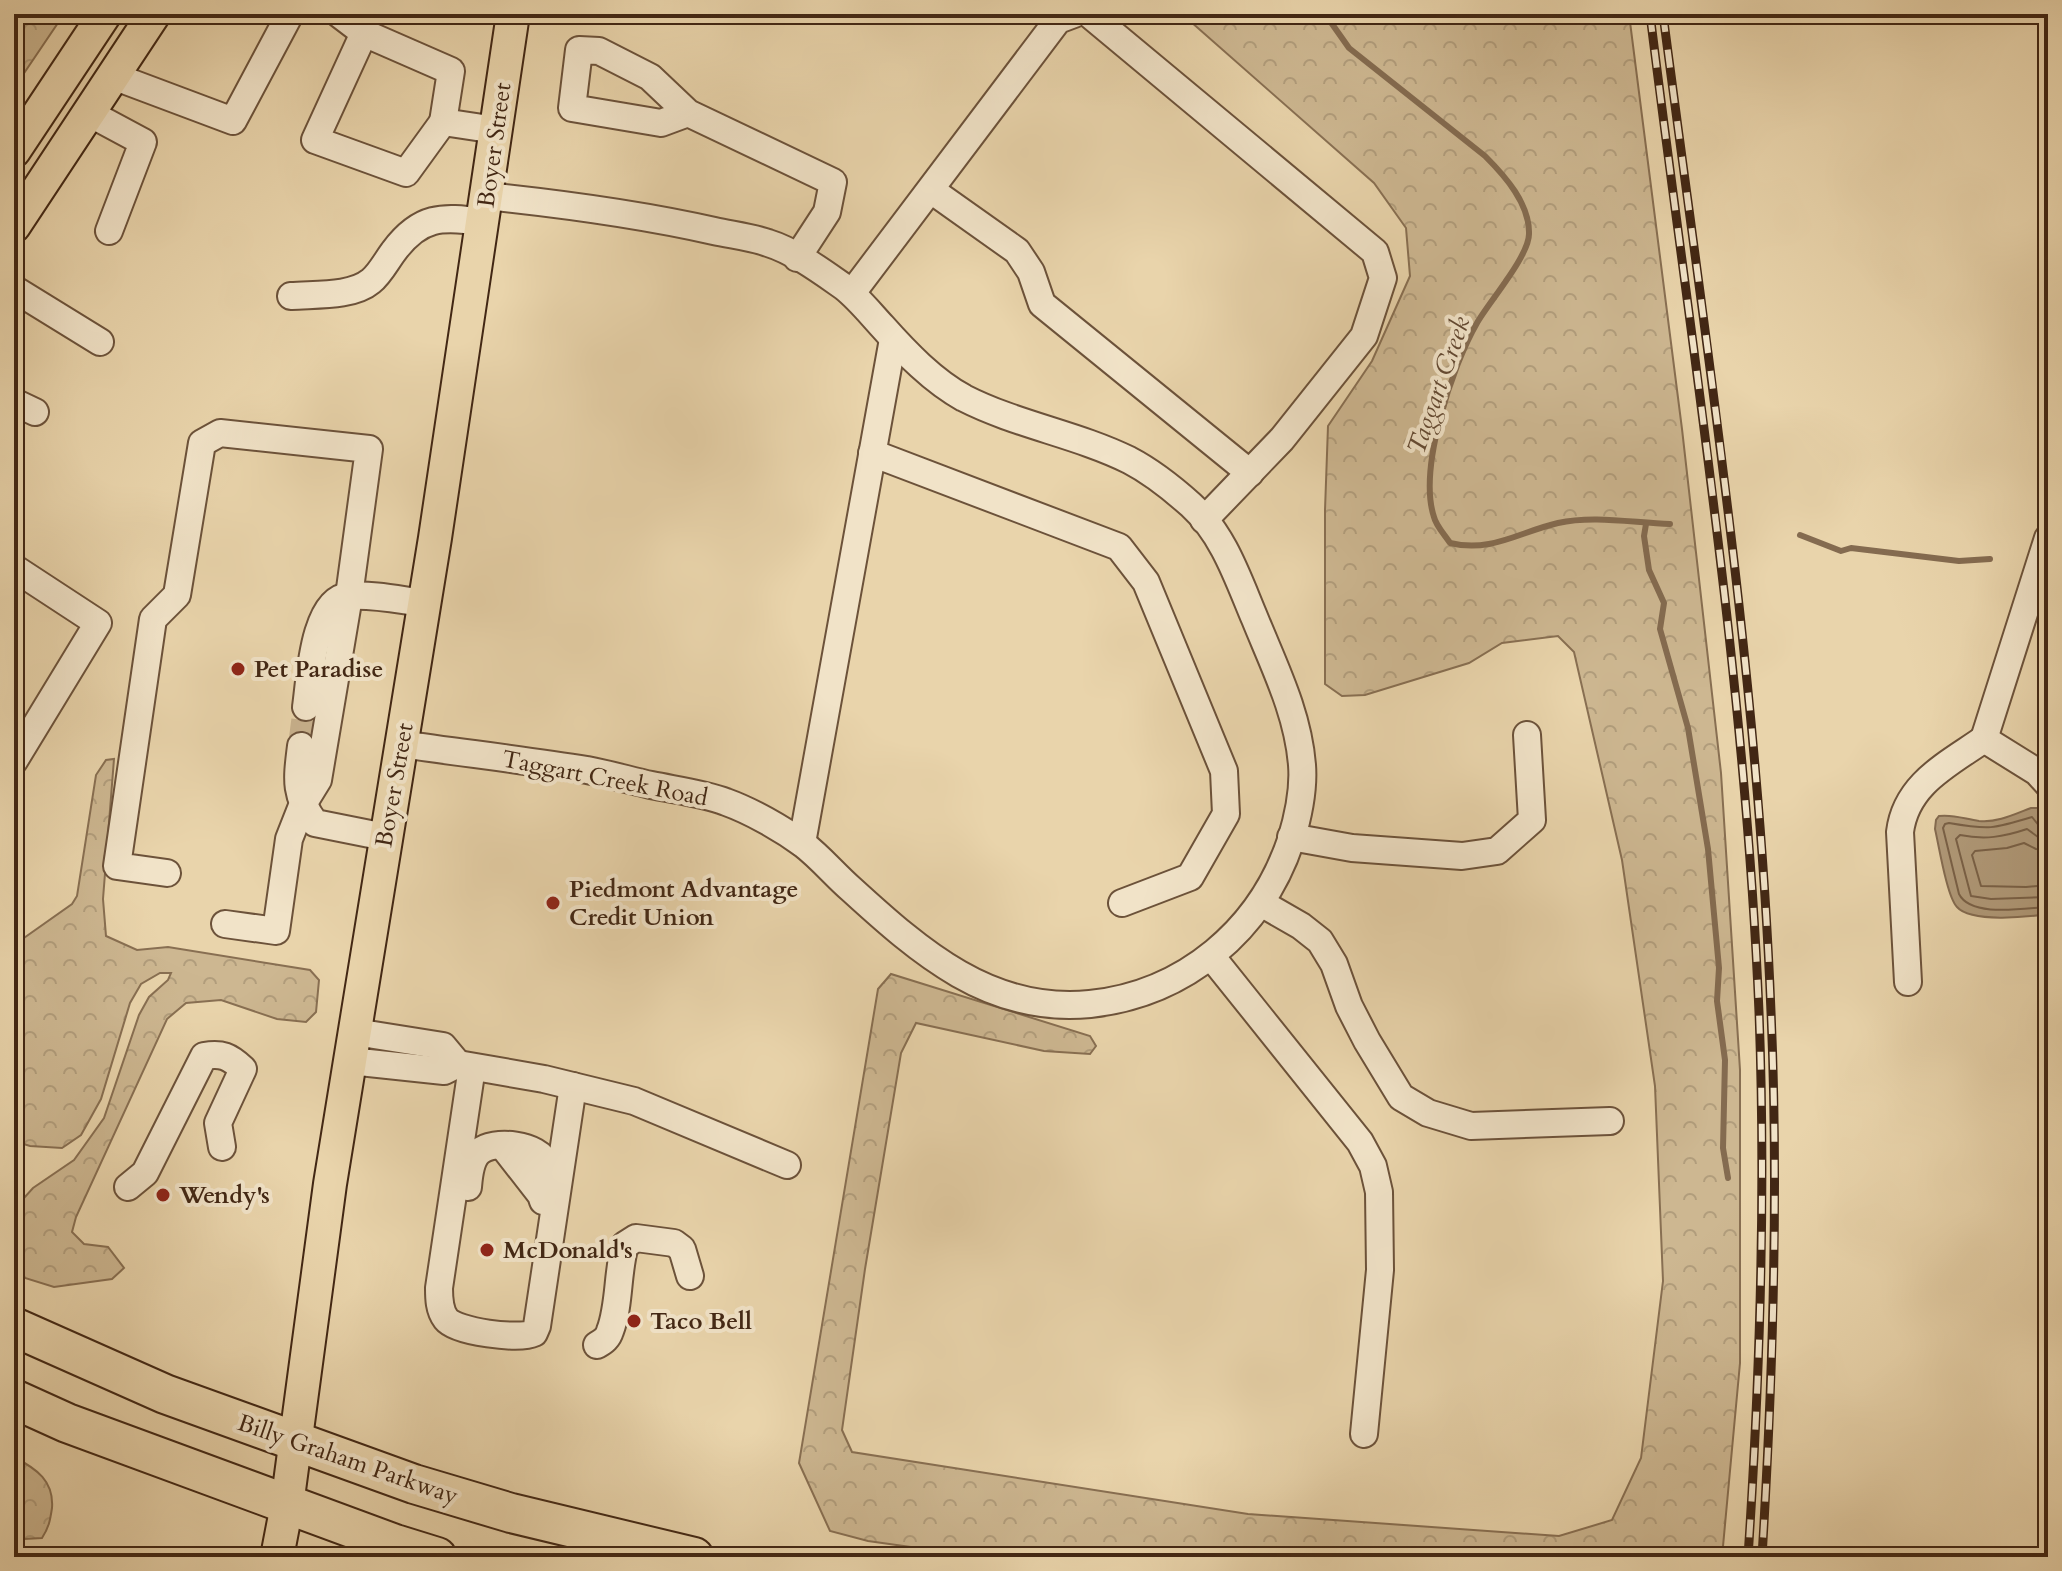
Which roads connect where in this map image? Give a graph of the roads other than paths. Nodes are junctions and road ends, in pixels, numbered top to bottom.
1 (105, 14) edge
2 (154, 14) edge
3 (290, 14) edge
4 (339, 14) edge
5 (513, 14) edge
6 (1074, 14) edge
7 (1089, 14) edge
8 (364, 33) junction
9 (71, 65) junction
10 (102, 92) junction
11 (688, 113) dead end
12 (443, 122) junction
13 (496, 130) junction
14 (14, 151) edge
15 (931, 190) junction
16 (484, 209) junction
17 (14, 226) edge
18 (109, 231) dead end
19 (797, 258) junction
20 (14, 289) edge
21 (852, 293) junction
22 (291, 296) dead end
23 (893, 339) junction
24 (100, 342) dead end
25 (872, 453) junction
26 (1250, 473) junction
27 (1204, 520) junction
28 (2048, 538) edge
29 (14, 568) edge
30 (349, 596) junction
31 (424, 603) junction
32 (306, 707) tunnel mouth
33 (1527, 735) dead end
34 (1984, 739) junction
35 (401, 744) junction
36 (301, 746) tunnel mouth
37 (14, 761) edge
38 (2048, 784) edge
39 (302, 806) junction
40 (385, 837) junction
41 (1291, 837) junction
42 (802, 843) junction
43 (167, 873) dead end
44 (1122, 903) dead end
45 (1261, 903) junction
46 (225, 924) dead end
47 (1211, 956) junction
48 (1908, 982) dead end
49 (352, 1047) junction
50 (465, 1065) junction
51 (573, 1086) junction
52 (1610, 1121) dead end
53 (463, 1129) junction
54 (222, 1147) dead end
55 (562, 1165) junction
56 (787, 1165) dead end
57 (128, 1187) dead end
58 (549, 1246) junction
59 (690, 1276) dead end
60 (539, 1314) junction
61 (14, 1327) edge
62 (597, 1345) dead end
63 (14, 1399) edge
64 (1364, 1434) dead end
65 (294, 1441) junction
66 (287, 1505) junction
67 (277, 1557) edge
68 (437, 1557) edge
69 (694, 1557) edge

1 - 9 main road
2 - 10 main road
3 - 10 street
4 - 8 street
5 - 13 main road, Boyer Street
6 - 15 street
7 - 26 street
8 - 12 street
8 - 12 street
9 - 10 main road
9 - 14 main road
10 - 17 main road
10 - 18 street
11 - 19 street
12 - 13 street
13 - 16 main road, Boyer Street
15 - 21 street
15 - 26 street
16 - 19 street, Taggart Creek Road
16 - 22 street, Taggart Creek Road
16 - 31 main road, Boyer Street
19 - 21 street, Taggart Creek Road
20 - 24 street
21 - 23 street, Taggart Creek Road
23 - 25 street
23 - 27 street, Taggart Creek Road
25 - 42 street
25 - 44 street
26 - 27 street
27 - 41 street, Taggart Creek Road
28 - 34 street
29 - 37 street
30 - 31 street
30 - 32 street
30 - 39 street
30 - 43 street
31 - 35 main road, Boyer Street
33 - 41 street
34 - 38 street
34 - 48 street
35 - 40 main road, Boyer Street
35 - 42 street, Taggart Creek Road
36 - 39 street
39 - 40 street
39 - 46 street
40 - 49 main road, Boyer Street
41 - 45 street, Taggart Creek Road
42 - 47 street, Taggart Creek Road
45 - 47 street, Taggart Creek Road
45 - 52 street
47 - 64 street
49 - 50 street
49 - 65 main road, Boyer Street
50 - 51 street
50 - 53 street
51 - 55 street
51 - 56 street
53 - 55 street
53 - 60 street
54 - 57 street
55 - 58 street
58 - 60 street
58 - 60 street
59 - 62 street
61 - 65 highway, Billy Graham Parkway
63 - 66 highway
65 - 66 main road, Boyer Street
65 - 69 highway, Billy Graham Parkway
66 - 67 main road, Boyer Street
66 - 68 highway

